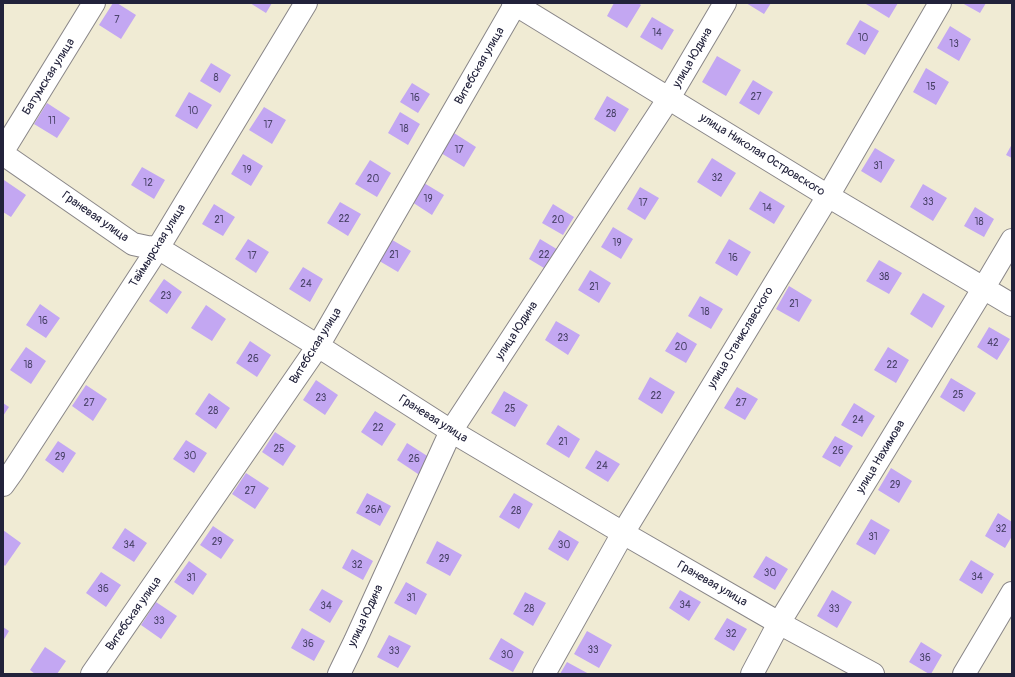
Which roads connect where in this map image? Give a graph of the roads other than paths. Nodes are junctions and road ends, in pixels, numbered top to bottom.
1 (94, 3) edge
2 (306, 3) edge
3 (515, 3) edge
4 (725, 3) edge
5 (940, 3) edge
6 (669, 98) junction
7 (3, 152) edge
8 (828, 196) junction
9 (1012, 240) edge
10 (158, 248) junction
11 (983, 289) junction
12 (1012, 305) edge
13 (318, 346) junction
14 (451, 431) junction
15 (3, 485) edge
16 (623, 532) junction
17 (1012, 593) edge
18 (780, 623) junction
19 (92, 674) edge
20 (339, 674) edge
21 (544, 674) edge
22 (752, 674) edge
23 (873, 674) edge
24 (964, 674) edge

1 - 7 street, Батумская улица
2 - 10 street, Таймырская улица
3 - 6 street, улица Николая Островского
3 - 13 street, Витебская улица
4 - 6 street, улица Юдина
5 - 8 street, улица Станиславского
6 - 8 street, улица Николая Островского
6 - 14 street, улица Юдина
7 - 10 street, Граневая улица
8 - 11 street, улица Николая Островского
8 - 16 street, улица Станиславского
9 - 11 street, улица Нахимова
10 - 13 street, Граневая улица
10 - 15 street, Таймырская улица
11 - 12 street, улица Николая Островского
11 - 18 street, улица Нахимова
13 - 14 street, Граневая улица
13 - 19 street, Витебская улица
14 - 16 street, Граневая улица
14 - 20 street, улица Юдина
16 - 18 street, Граневая улица
16 - 21 street, улица Станиславского
17 - 24 street
18 - 22 street, улица Нахимова
18 - 23 street, Граневая улица

